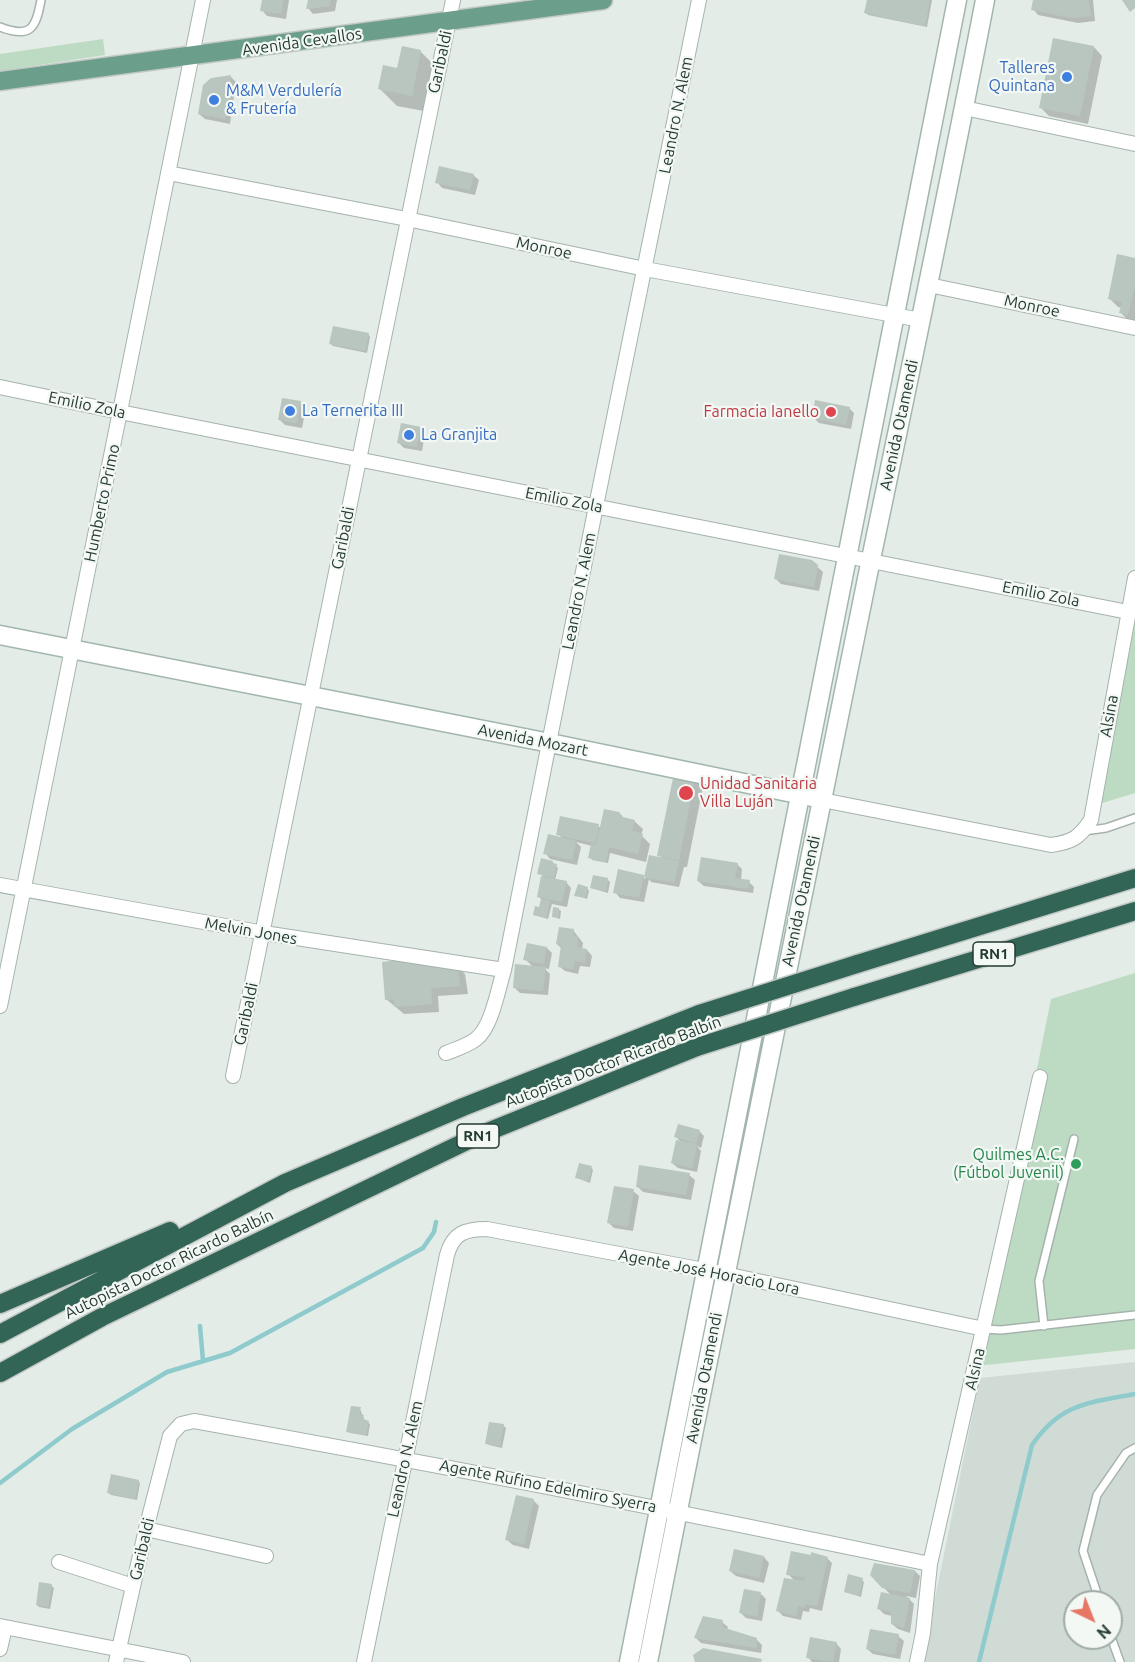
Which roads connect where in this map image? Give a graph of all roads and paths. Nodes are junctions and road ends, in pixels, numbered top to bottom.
1 (41, 0) edge
2 (203, 0) edge
3 (453, 0) edge
4 (603, 0) edge
5 (699, 0) edge
6 (957, 0) edge
7 (985, 0) edge
8 (448, 22) junction
9 (0, 27) edge
10 (191, 56) junction
11 (0, 81) edge
12 (964, 108) junction
13 (1135, 144) edge
14 (168, 173) junction
15 (407, 219) junction
16 (645, 268) junction
17 (929, 285) junction
18 (894, 315) junction
19 (921, 320) junction
20 (1135, 328) edge
21 (0, 387) edge
22 (120, 412) junction
23 (358, 459) junction
24 (596, 506) junction
25 (847, 556) junction
26 (871, 561) junction
27 (1135, 578) edge
28 (1128, 612) junction
29 (0, 634) edge
30 (72, 648) junction
31 (311, 696) junction
32 (550, 743) junction
33 (801, 795) junction
34 (822, 800) junction
35 (1135, 819) edge
36 (1084, 831) junction
37 (1135, 878) edge
38 (0, 885) edge
39 (25, 890) junction
40 (1135, 911) edge
41 (264, 933) junction
42 (504, 970) junction
43 (0, 1006) edge
44 (446, 1053) dead end
45 (233, 1076) dead end
46 (1040, 1077) dead end
47 (1074, 1139) dead end
48 (285, 1183) junction
49 (447, 1255) joint
50 (716, 1273) junction
51 (0, 1304) edge
52 (1135, 1315) edge
53 (102, 1317) junction
54 (1044, 1326) junction
55 (984, 1329) junction
56 (0, 1334) edge
57 (0, 1373) edge
58 (0, 1383) edge
59 (170, 1437) joint
60 (1135, 1448) edge
61 (405, 1458) junction
62 (669, 1510) junction
63 (146, 1529) junction
64 (266, 1556) dead end
65 (59, 1563) dead end
66 (930, 1564) junction
67 (133, 1586) junction
68 (1096, 1590) edge
69 (2, 1627) edge
70 (0, 1649) edge
71 (117, 1655) edge
72 (183, 1662) edge
73 (364, 1662) edge
74 (629, 1662) edge
75 (648, 1662) edge
76 (917, 1662) edge

1 - 9 lane
2 - 10 street, Humberto Primo
3 - 8 street, Garibaldi
4 - 8 main road, Avenida Cevallos
5 - 16 street, Leandro N. Alem
6 - 18 main road, Avenida Otamendi
7 - 12 main road, Avenida Otamendi
8 - 10 main road, Avenida Cevallos
8 - 15 street, Garibaldi
10 - 11 main road, Avenida Cevallos
10 - 14 street, Humberto Primo
12 - 13 street
12 - 17 main road, Avenida Otamendi
14 - 15 street, Monroe
14 - 22 street, Humberto Primo
15 - 16 street, Monroe
15 - 23 street, Garibaldi
16 - 18 street, Monroe
16 - 24 street, Leandro N. Alem
17 - 19 main road, Avenida Otamendi
17 - 20 street, Monroe
18 - 19 street, Monroe
18 - 25 main road, Avenida Otamendi
19 - 26 main road, Avenida Otamendi
21 - 22 street, Emilio Zola
22 - 23 street, Emilio Zola
22 - 30 street, Humberto Primo
23 - 24 street, Emilio Zola
23 - 31 street, Garibaldi
24 - 25 street, Emilio Zola
24 - 32 street, Leandro N. Alem
25 - 26 street, Emilio Zola
25 - 33 main road, Avenida Otamendi
26 - 28 street, Emilio Zola
26 - 34 main road, Avenida Otamendi
27 - 28 street, Alsina
28 - 36 street, Alsina
29 - 30 main road, Avenida Mozart
30 - 31 main road, Avenida Mozart
30 - 39 street, Humberto Primo
31 - 32 main road, Avenida Mozart
31 - 41 street, Garibaldi
32 - 33 main road, Avenida Mozart
32 - 42 street, Leandro N. Alem
33 - 34 main road, Avenida Mozart
33 - 50 main road, Avenida Otamendi
34 - 36 street, Avenida Mozart
34 - 50 main road, Avenida Otamendi
35 - 36 lane
37 - 48 highway, Autopista Doctor Ricardo Balbín / RN1, bridge
38 - 39 street, Melvin Jones
39 - 41 street, Melvin Jones
39 - 43 street, Humberto Primo
40 - 53 highway, Autopista Doctor Ricardo Balbín / RN1, bridge
41 - 42 street, Melvin Jones
41 - 45 street, Garibaldi
42 - 44 street, Leandro N. Alem
46 - 55 street, Alsina
47 - 54 lane
48 - 51 highway
48 - 56 highway, Autopista Doctor Ricardo Balbín / RN1
49 - 50 street, Agente José Horacio Lora
49 - 61 street, Leandro N. Alem
50 - 55 street, Agente José Horacio Lora
50 - 62 main road, Avenida Otamendi
52 - 54 lane
53 - 57 highway, Autopista Doctor Ricardo Balbín / RN1
53 - 58 highway
54 - 55 lane
55 - 66 street, Alsina
59 - 61 street, Agente Rufino Edelmiro Syerra
59 - 63 street, Garibaldi
60 - 68 lane
61 - 62 street, Agente Rufino Edelmiro Syerra
61 - 73 street, Leandro N. Alem
62 - 66 street, Agente Rufino Edelmiro Syerra
62 - 74 main road, Avenida Otamendi
62 - 75 main road, Avenida Otamendi
63 - 64 street
63 - 67 street, Garibaldi
65 - 67 street
66 - 76 street, Alsina
67 - 71 street, Garibaldi
69 - 70 street
69 - 71 street
71 - 72 street

